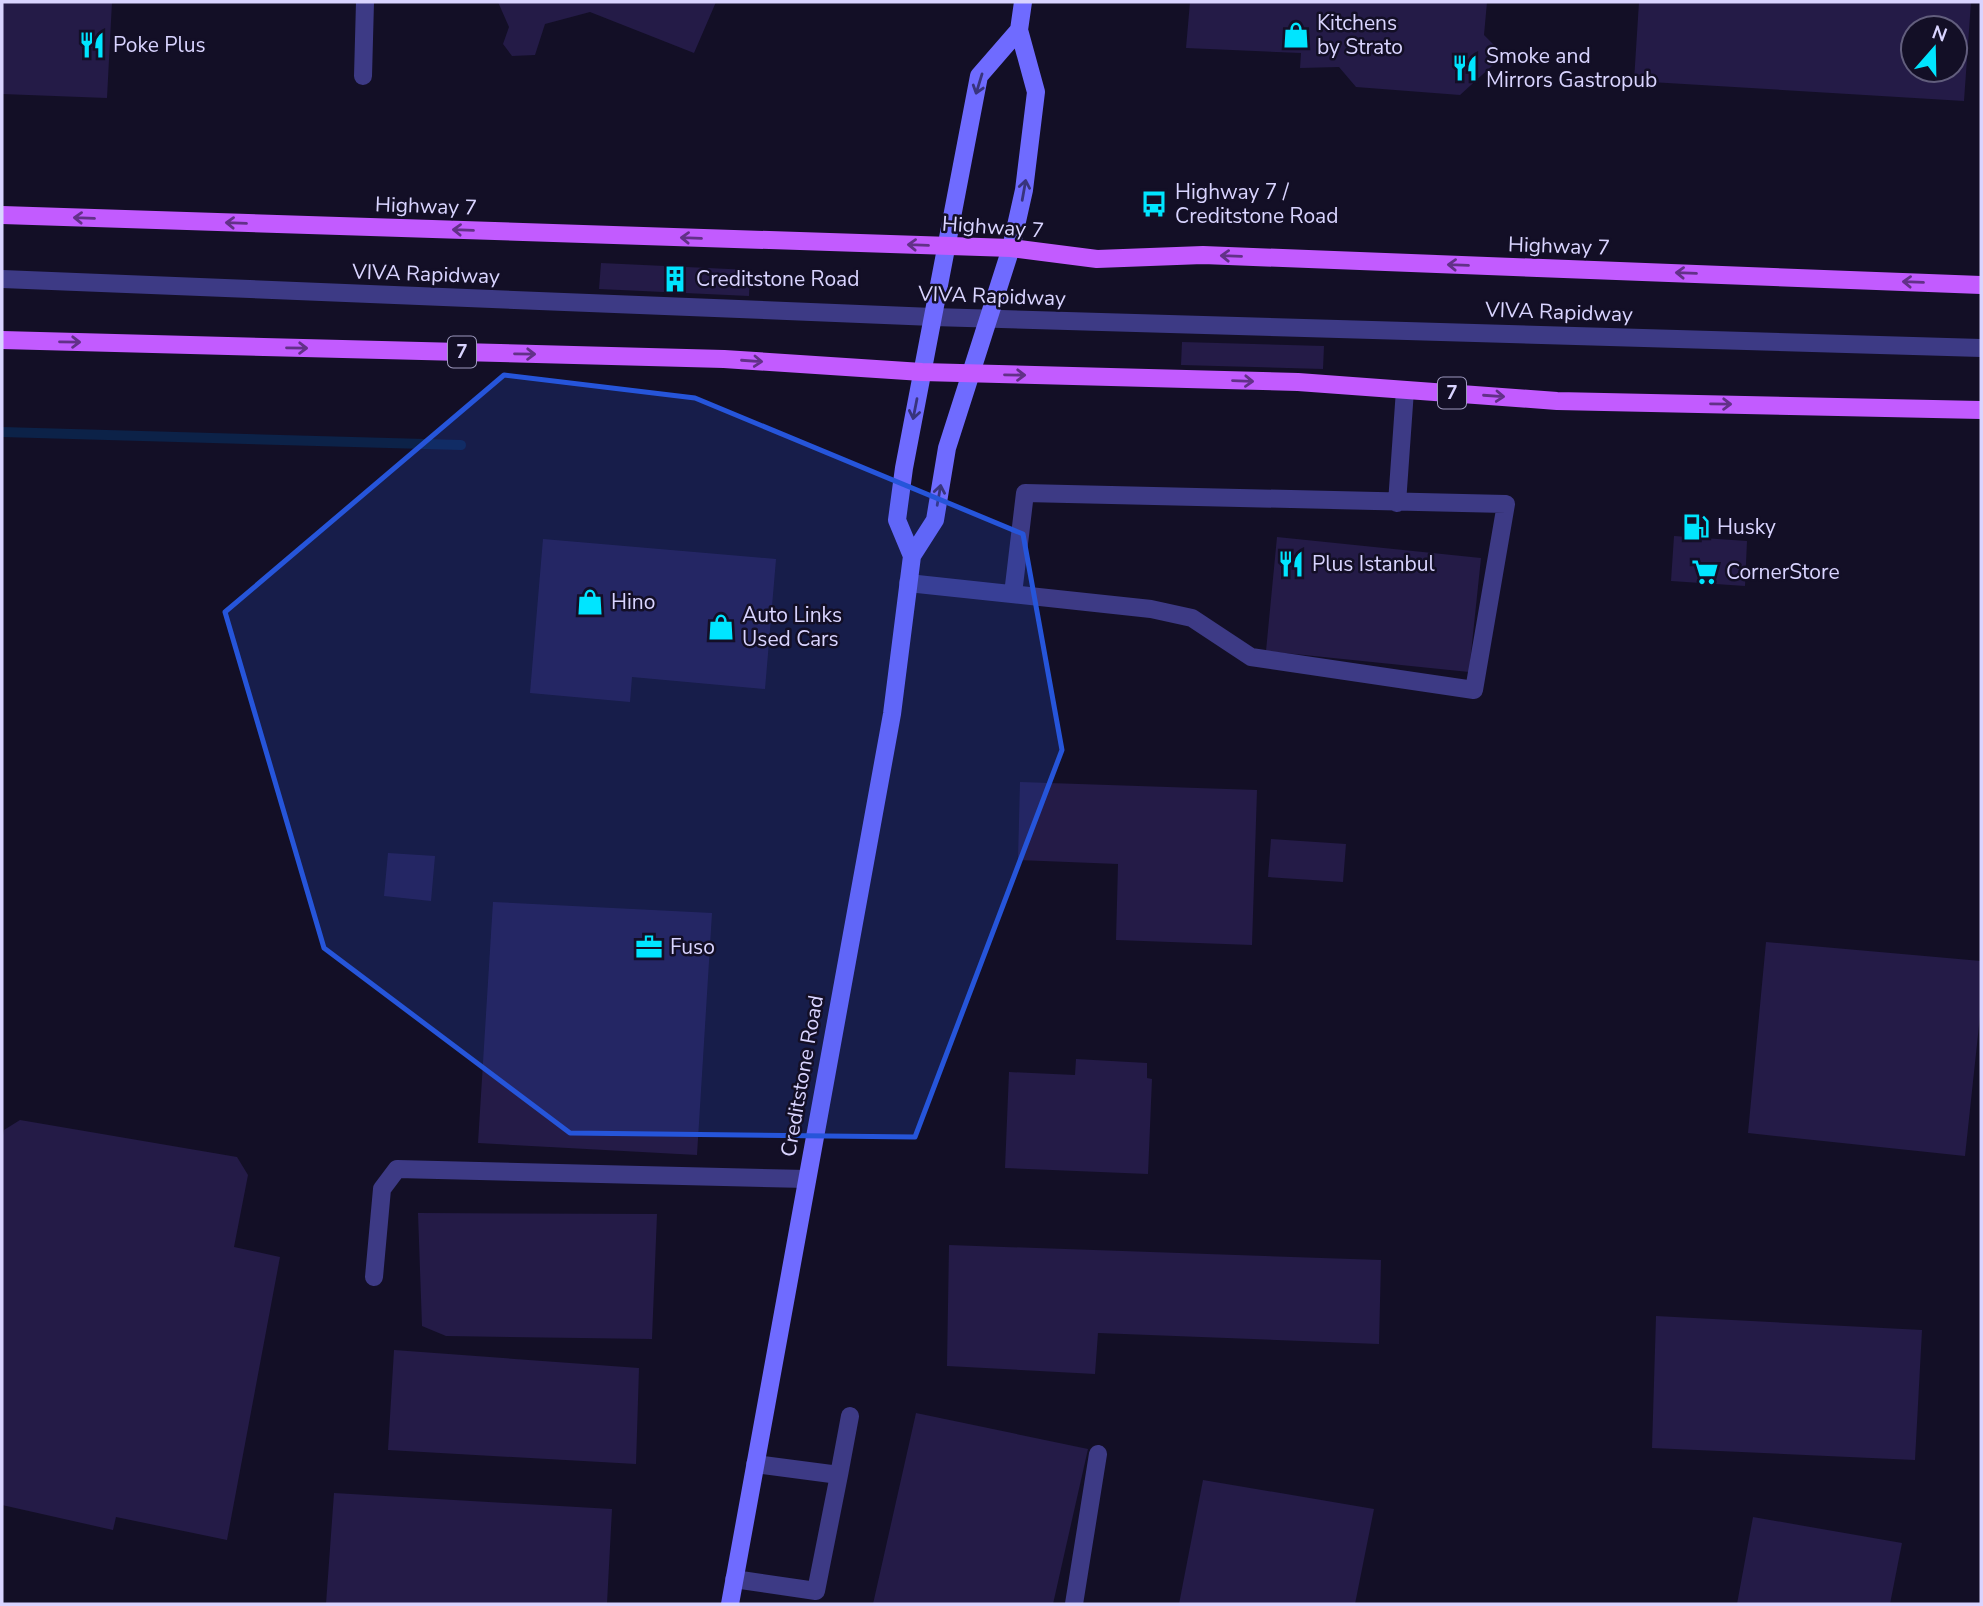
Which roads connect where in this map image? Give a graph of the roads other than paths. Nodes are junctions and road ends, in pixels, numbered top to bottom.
1 (365, 2) edge
2 (1023, 2) edge
3 (1019, 30) junction
4 (363, 76) dead end
5 (2, 215) edge
6 (947, 246) junction
7 (1011, 248) junction
8 (2, 279) edge
9 (1981, 285) edge
10 (933, 317) junction
11 (989, 318) junction
12 (2, 340) edge
13 (1981, 348) edge
14 (922, 372) junction
15 (971, 374) junction
16 (1405, 390) junction
17 (1981, 410) edge
18 (1396, 503) junction
19 (912, 556) junction
20 (908, 583) junction
21 (1013, 594) junction
22 (807, 1179) junction
23 (374, 1277) dead end
24 (850, 1416) dead end
25 (1098, 1454) dead end
26 (755, 1464) junction
27 (839, 1475) junction
28 (734, 1579) junction
29 (730, 1604) edge
30 (1074, 1604) edge

1 - 4 lane
2 - 3 street, Creditstone Road
3 -> 6 street
7 -> 3 street, Creditstone Road
6 -> 5 main road, Highway 7
6 - 7 main road, Highway 7
6 - 10 street
9 -> 7 main road, Highway 7
7 - 11 street, Creditstone Road
8 - 10 lane, VIVA Rapidway
10 - 11 lane, VIVA Rapidway
10 - 14 street
11 - 13 lane, VIVA Rapidway
11 - 15 street, Creditstone Road
12 -> 14 main road, 7
14 - 15 main road, 7
14 -> 19 street
15 -> 16 main road, 7
19 -> 15 street, Creditstone Road
16 -> 17 main road, 7
16 - 18 lane
18 - 21 lane
18 - 21 lane
19 - 20 street, Creditstone Road
20 - 21 lane
20 - 22 street, Creditstone Road
22 - 23 lane
22 - 26 street, Creditstone Road
24 - 27 lane
25 - 30 lane
26 - 27 lane
26 - 28 street, Creditstone Road
27 - 28 lane
28 - 29 street, Creditstone Road

